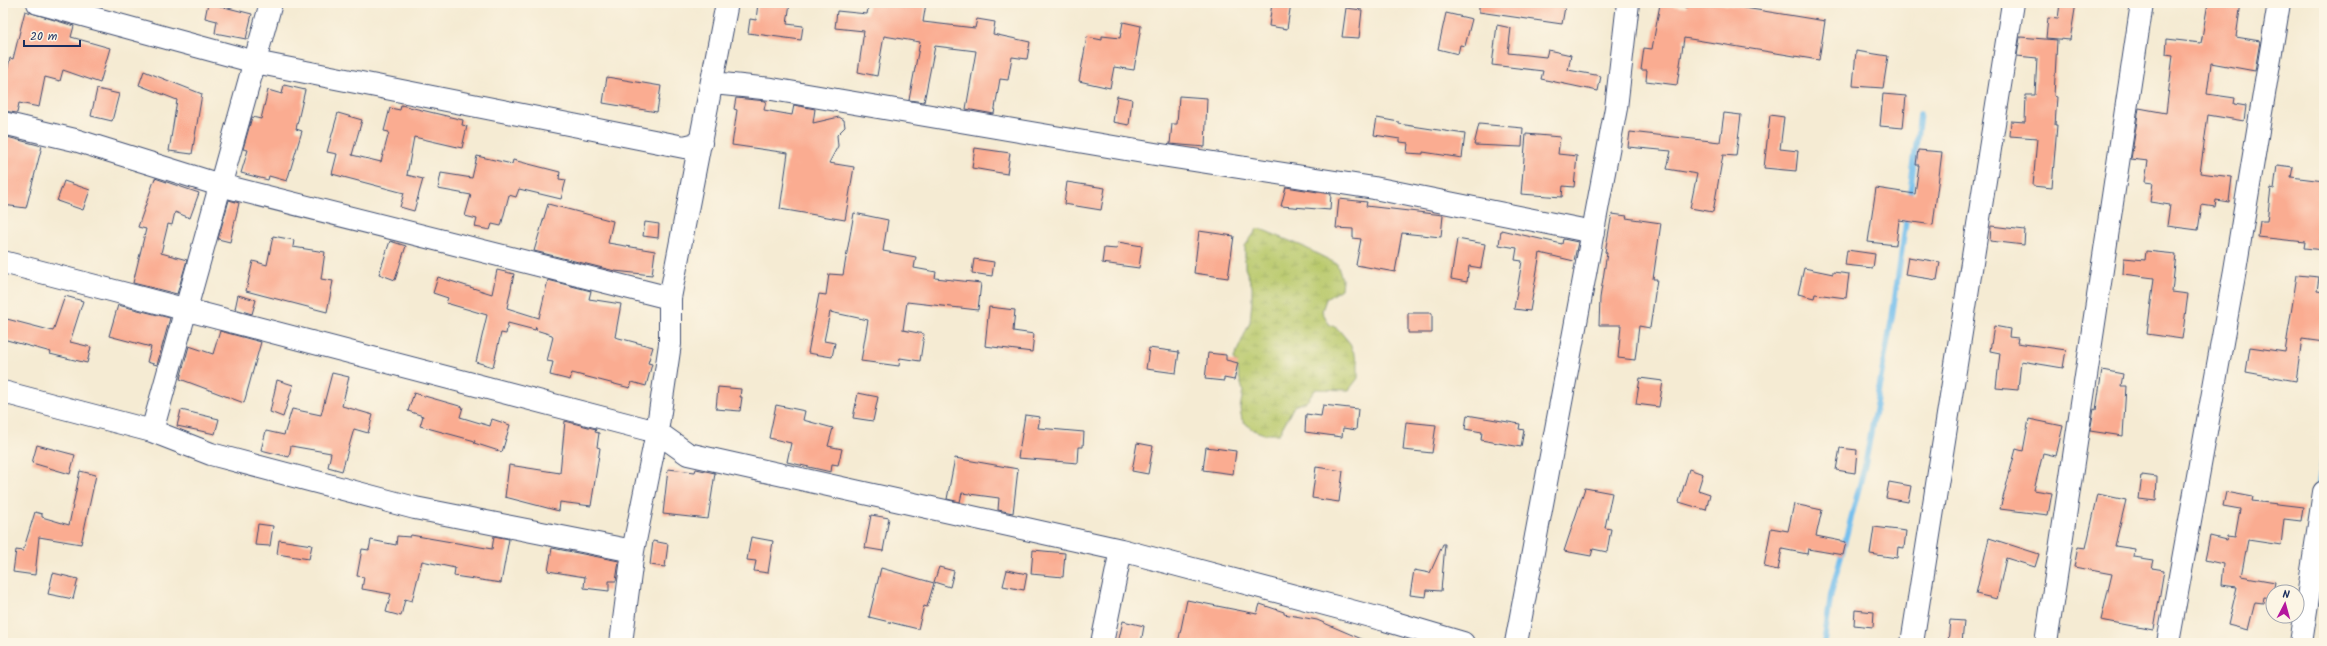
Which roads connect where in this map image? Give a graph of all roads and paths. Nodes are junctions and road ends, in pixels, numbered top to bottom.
1 (38, 3) edge
2 (271, 3) edge
3 (727, 3) edge
4 (1628, 3) edge
5 (2013, 3) edge
6 (2142, 3) edge
7 (2279, 3) edge
8 (256, 62) junction
9 (712, 83) junction
10 (3, 123) edge
11 (701, 143) junction
12 (220, 185) junction
13 (1592, 232) junction
14 (3, 262) edge
15 (670, 298) junction
16 (187, 309) junction
17 (3, 392) edge
18 (152, 431) junction
19 (657, 432) junction
20 (2324, 492) edge
21 (633, 550) junction
22 (1121, 550) junction
23 (621, 643) edge
24 (1102, 643) edge
25 (1463, 643) edge
26 (1516, 643) edge
27 (1912, 643) edge
28 (2046, 643) edge
29 (2168, 643) edge
30 (2300, 643) edge

1 - 8 street
2 - 8 street
3 - 9 street
4 - 13 street
5 - 27 street
6 - 28 street
7 - 29 street
8 - 11 street
8 - 12 street
9 - 11 street
9 - 13 street
10 - 12 street
11 - 15 street
12 - 15 street
12 - 16 street
13 - 26 street
14 - 16 street
15 - 19 street
16 - 18 street
16 - 19 street
17 - 18 street
18 - 21 street
19 - 21 street
19 - 22 street
20 - 30 street
21 - 23 street
22 - 24 street
22 - 25 street

